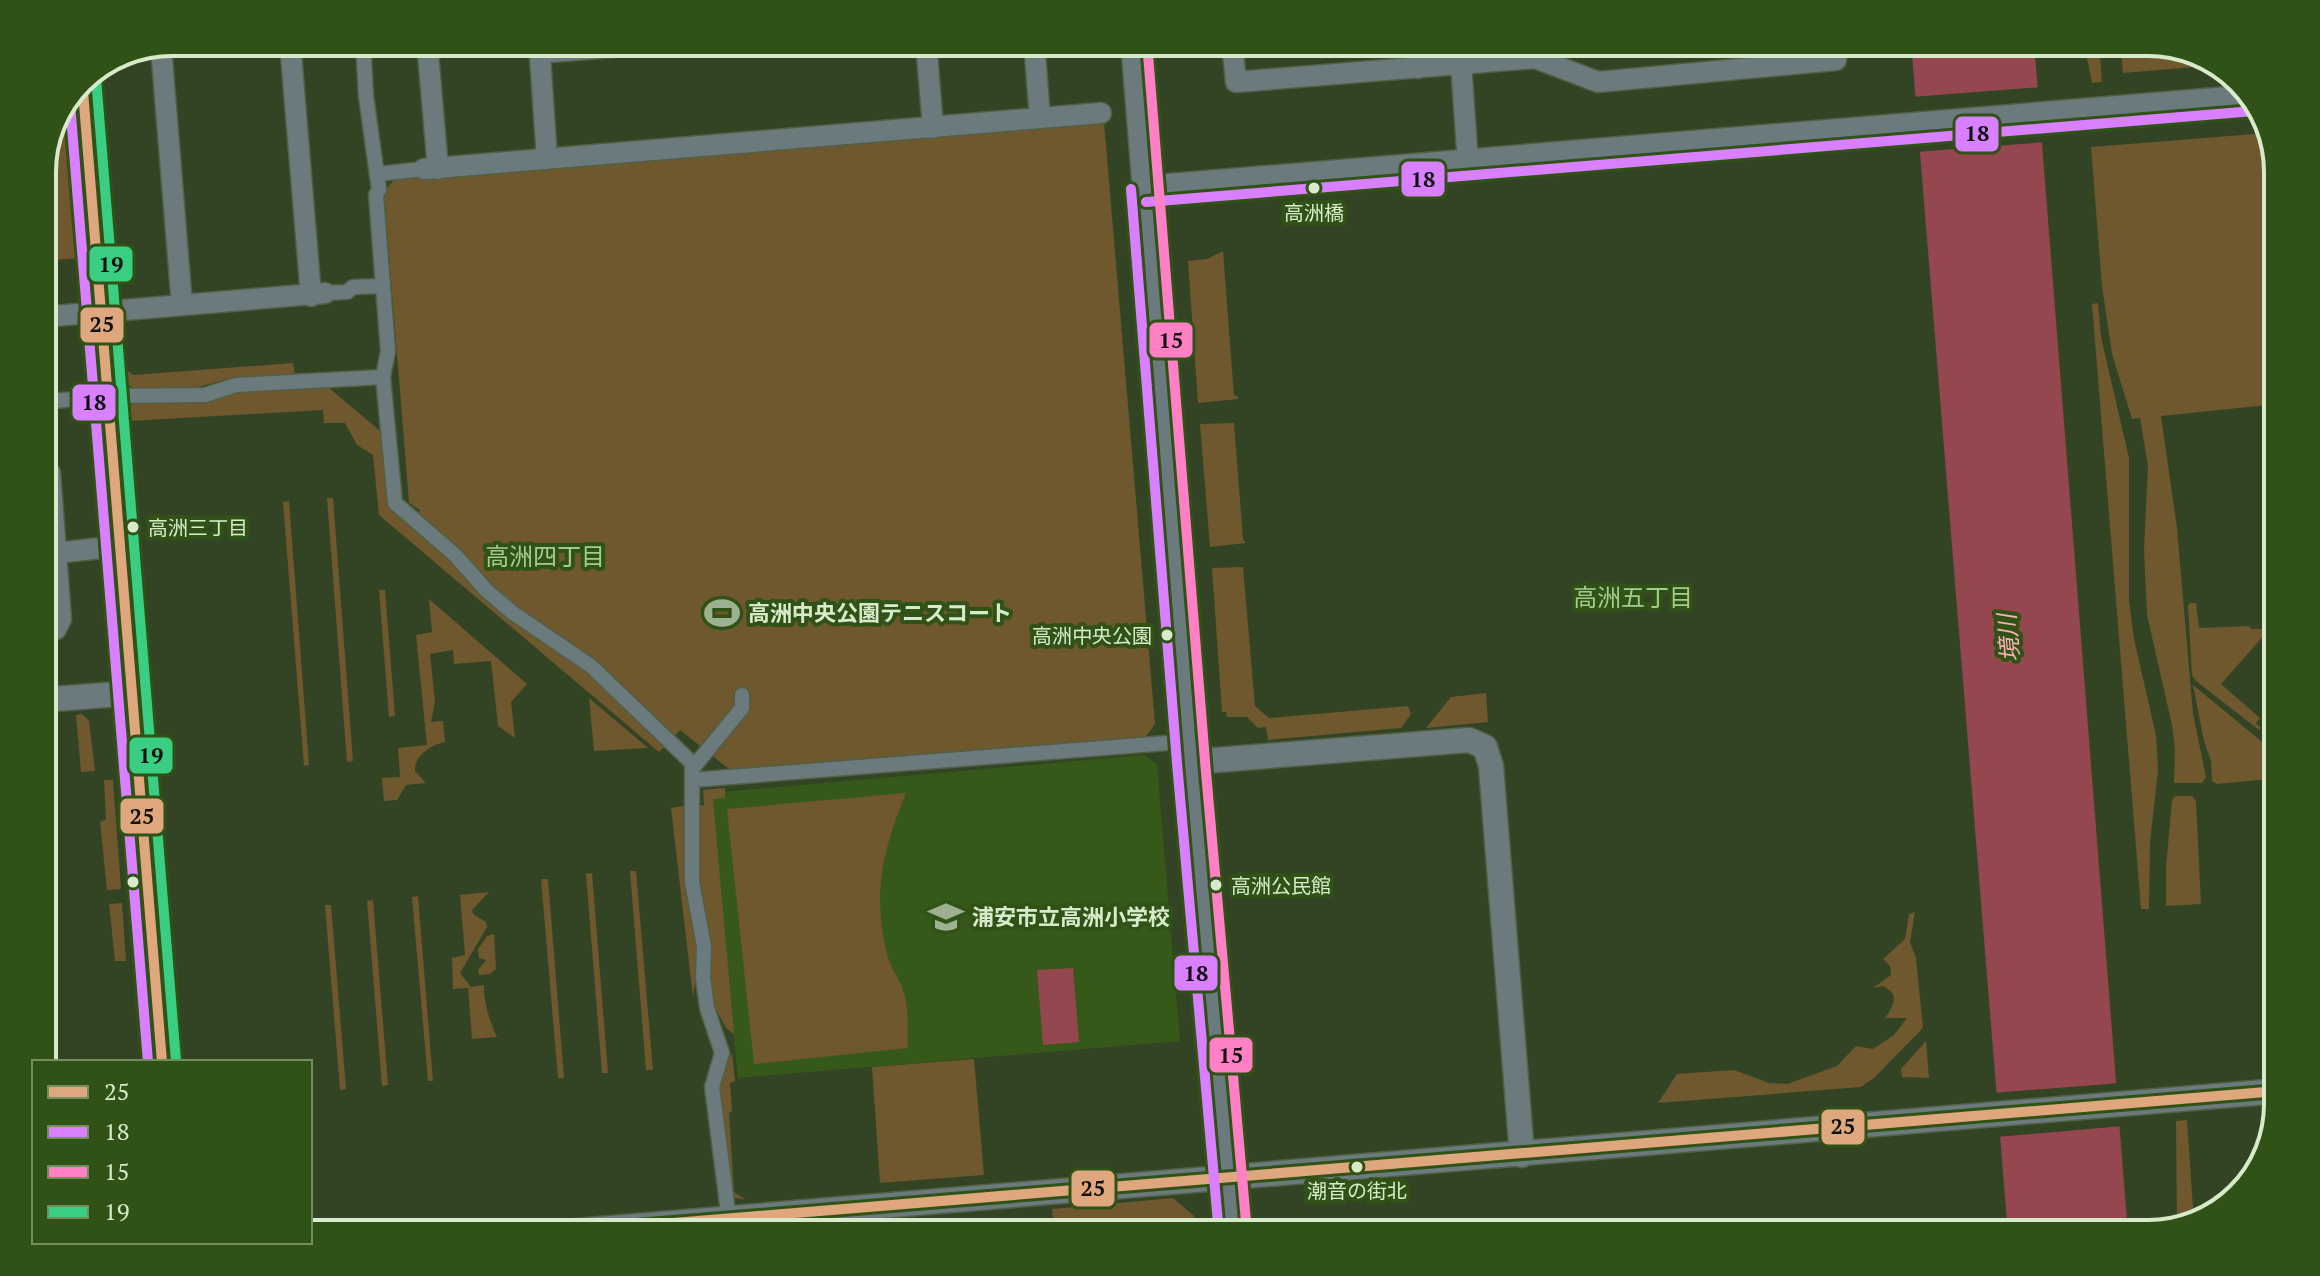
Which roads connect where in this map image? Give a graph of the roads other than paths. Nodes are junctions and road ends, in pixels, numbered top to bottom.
1 (292, 56) edge
2 (364, 56) edge
3 (427, 56) edge
4 (540, 56) edge
5 (927, 56) edge
6 (1035, 56) edge
7 (1134, 56) edge
8 (1233, 56) edge
9 (1417, 56) edge
10 (1503, 56) edge
11 (1546, 56) edge
12 (1836, 56) edge
13 (162, 57) edge
14 (1461, 64) junction
15 (1418, 68) junction
16 (84, 98) edge
17 (2237, 98) edge
18 (1101, 113) dead end
19 (1040, 118) junction
20 (933, 128) junction
21 (547, 159) junction
22 (1468, 163) junction
23 (431, 169) junction
24 (378, 174) junction
25 (1145, 188) junction
26 (383, 286) junction
27 (318, 295) junction
28 (182, 305) junction
29 (101, 313) junction
30 (56, 316) edge
31 (383, 377) junction
32 (108, 396) junction
33 (56, 401) edge
34 (119, 546) junction
35 (56, 553) joint
36 (56, 629) edge
37 (131, 693) junction
38 (742, 695) dead end
39 (56, 699) edge
40 (1167, 743) dead end
41 (1191, 762) junction
42 (692, 774) junction
43 (162, 1060) edge
44 (2264, 1092) edge
45 (1522, 1155) junction
46 (1229, 1177) junction
47 (727, 1204) dead end
48 (708, 1220) edge
49 (1232, 1220) edge

1 - 27 street
2 - 24 street
3 - 23 street
4 - 21 street
5 - 20 street
6 - 19 street
7 - 25 street
8 - 15 street
9 - 15 street
10 - 14 street
11 - 12 street
13 - 28 street
14 - 15 street
14 - 22 street
16 - 29 street
17 - 22 street
18 - 19 street
19 - 20 street
20 - 21 street
21 - 23 street
22 - 25 street
23 - 24 street
24 - 26 street
25 - 41 street
26 - 27 street
26 - 31 street
27 - 28 street
28 - 29 street
29 - 30 street
29 - 32 street
31 - 32 street
31 - 42 street
32 - 33 street
32 - 34 street
34 - 35 street
34 - 37 street
35 - 36 street
37 - 39 street
37 - 43 street
38 - 42 street
40 - 42 street
41 - 45 street
41 - 46 street
42 - 47 street
44 - 45 street
45 - 46 street
46 - 48 street
46 - 49 street

